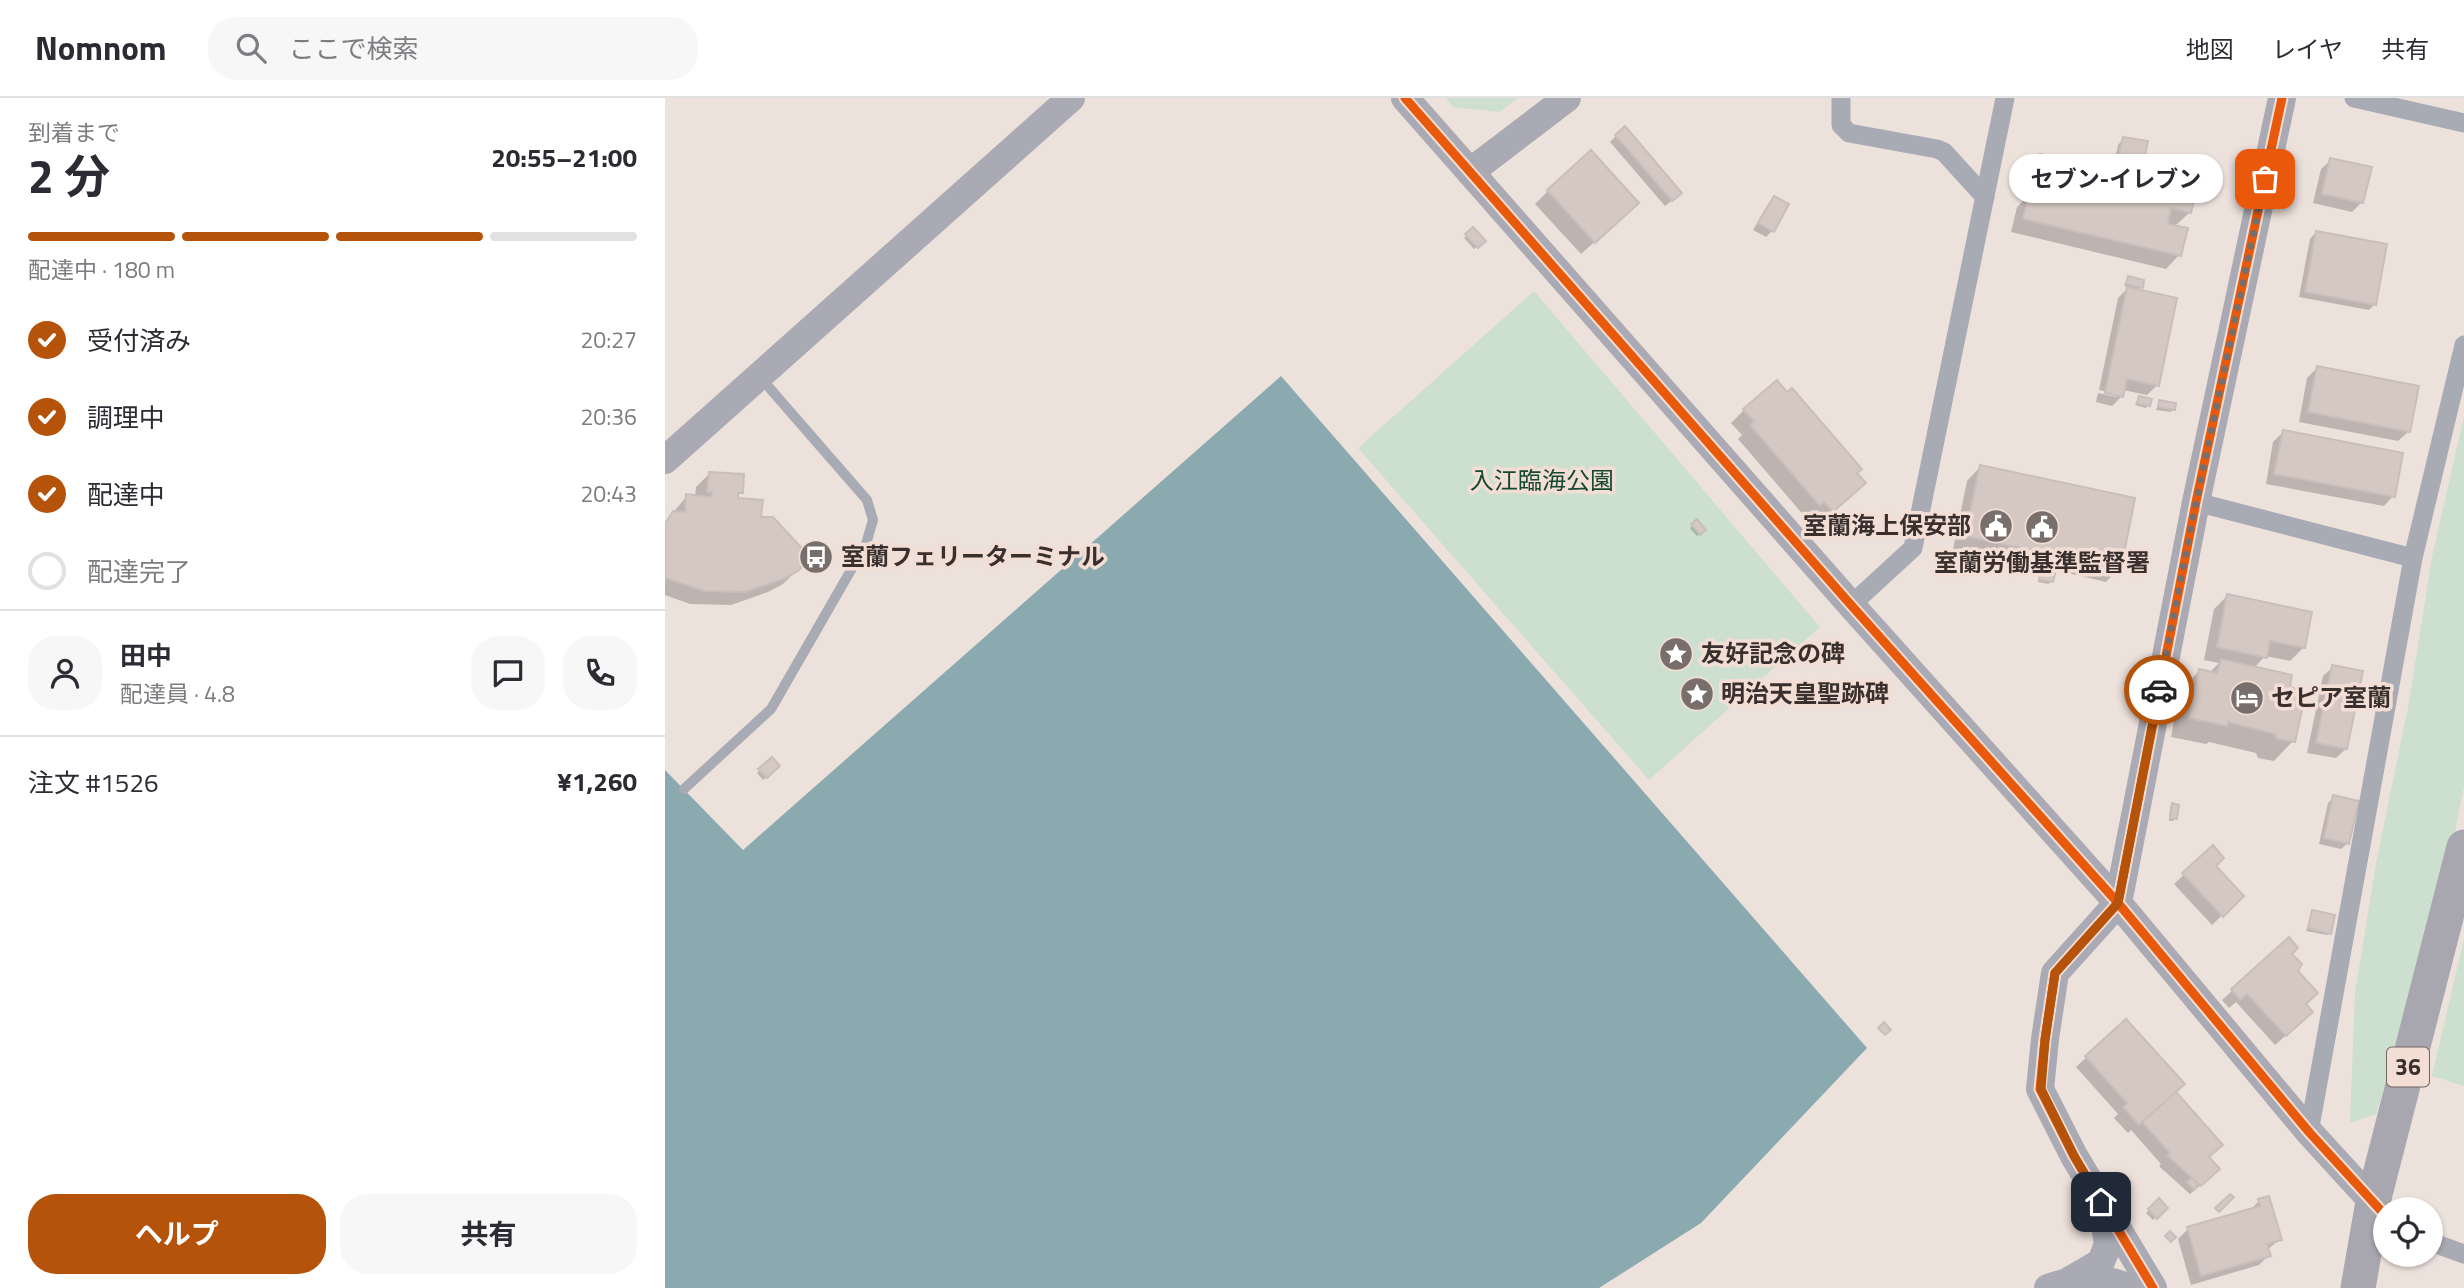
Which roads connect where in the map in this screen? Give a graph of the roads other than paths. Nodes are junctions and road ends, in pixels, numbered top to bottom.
1 (1071, 98) edge
2 (1405, 98) edge
3 (1567, 98) edge
4 (1841, 98) edge
5 (2002, 98) edge
6 (2282, 98) edge
7 (2354, 98) edge
8 (2464, 123) edge
9 (1470, 172) junction
10 (1985, 197) junction
11 (2464, 345) edge
12 (759, 376) junction
13 (665, 460) edge
14 (2196, 502) junction
15 (2413, 558) junction
16 (1851, 605) junction
17 (684, 789) dead end
18 (2464, 847) edge
19 (2118, 903) junction
20 (2309, 1132) junction
21 (2382, 1197) edge
22 (2373, 1201) edge
23 (2101, 1202) junction
24 (2373, 1231) edge
25 (2443, 1246) edge
26 (2464, 1254) edge
27 (2059, 1284) edge
28 (2129, 1288) edge
29 (2153, 1288) edge
30 (2358, 1288) edge

1 - 12 street
2 - 9 street
3 - 9 street
4 - 10 street
5 - 10 street
6 - 14 street
7 - 8 street
9 - 16 street
10 - 16 street
11 - 15 street
12 - 13 street
12 - 17 lane
14 - 15 street
14 - 19 street
15 - 20 street
16 - 19 street
18 - 21 highway, 36
19 - 20 street
19 - 23 street
20 - 22 street
23 - 27 street
23 - 29 street
24 - 30 highway, 36
25 - 26 street
27 - 28 street

